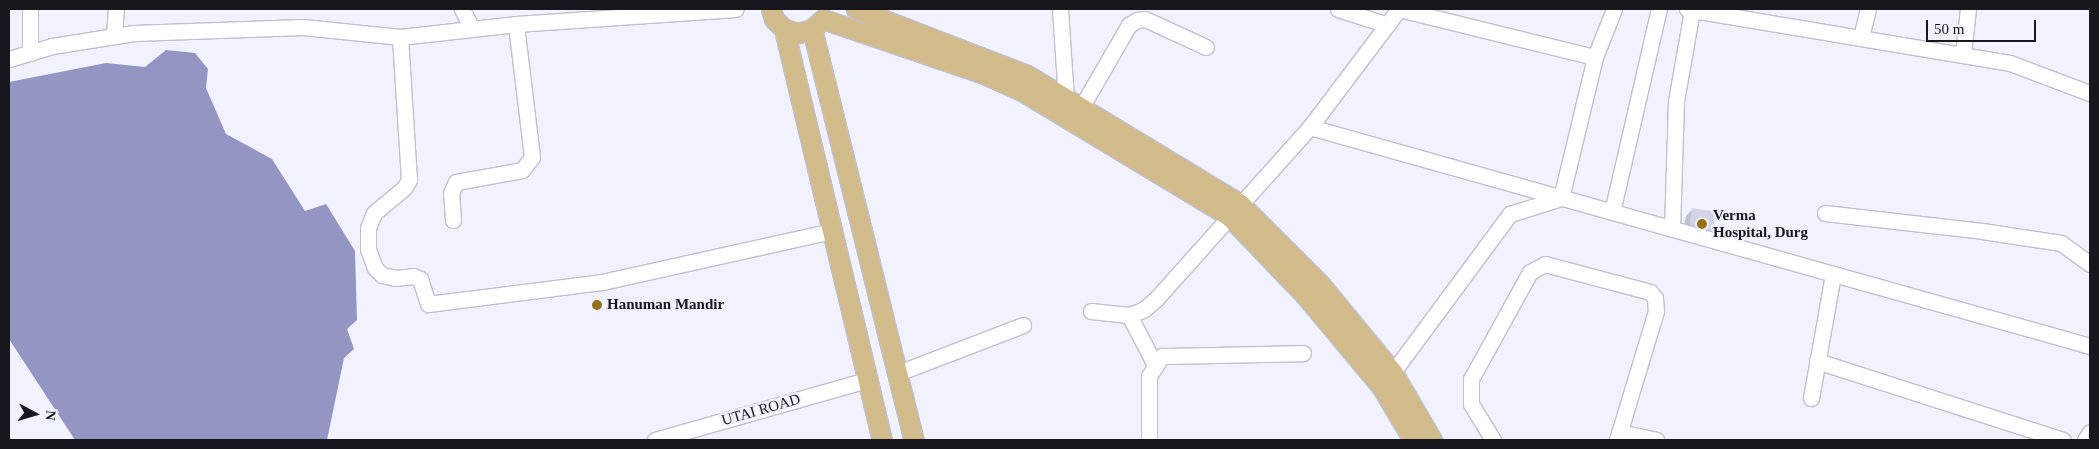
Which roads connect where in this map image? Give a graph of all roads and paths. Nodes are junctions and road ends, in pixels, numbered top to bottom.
1 (30, 9) edge
2 (116, 9) edge
3 (462, 9) edge
4 (735, 9) edge
5 (771, 9) edge
6 (856, 9) edge
7 (1060, 9) edge
8 (1338, 9) edge
9 (1399, 9) edge
10 (1614, 9) edge
11 (1659, 9) edge
12 (1868, 9) edge
13 (1968, 9) edge
14 (1694, 10) edge
15 (669, 11) edge
16 (585, 14) edge
17 (820, 19) edge
18 (516, 24) junction
19 (1388, 25) junction
20 (472, 29) junction
21 (784, 29) junction
22 (114, 36) junction
23 (400, 37) junction
24 (1861, 37) junction
25 (1206, 47) dead end
26 (30, 53) junction
27 (1963, 54) junction
28 (1596, 57) junction
29 (9, 59) edge
30 (2090, 93) edge
31 (1073, 109) junction
32 (1310, 127) junction
33 (1562, 198) junction
34 (1234, 210) junction
35 (1612, 212) junction
36 (1825, 213) dead end
37 (453, 220) dead end
38 (1672, 229) junction
39 (832, 231) junction
40 (2090, 264) edge
41 (1833, 274) junction
42 (1091, 311) dead end
43 (1129, 315) junction
44 (1023, 326) dead end
45 (2090, 346) edge
46 (1304, 353) dead end
47 (1817, 361) junction
48 (1155, 365) junction
49 (898, 373) junction
50 (867, 380) junction
51 (1387, 380) junction
52 (1811, 398) dead end
53 (2090, 432) edge
54 (1618, 436) edge
55 (655, 440) edge
56 (882, 440) edge
57 (914, 440) edge
58 (1149, 440) edge
59 (1413, 440) edge
60 (1432, 440) edge
61 (1493, 440) edge
62 (1656, 440) edge
63 (2062, 440) edge
64 (2085, 440) edge

1 - 26 street
2 - 22 street
3 - 20 street
4 - 15 street
5 - 21 main road
6 - 31 main road
7 - 31 street
8 - 19 street
9 - 19 street
9 - 28 street
10 - 28 street
11 - 35 street
12 - 24 street
13 - 27 street
14 - 24 street
14 - 38 street
15 - 16 street
16 - 18 street
17 - 21 main road
17 - 31 main road
17 - 49 main road
18 - 20 street
18 - 37 street
19 - 32 street
20 - 23 street
21 - 39 main road
22 - 23 street
22 - 26 street
23 - 39 street
24 - 27 street
25 - 31 street
26 - 29 street
27 - 30 street
28 - 33 street
31 - 34 main road
32 - 33 street
32 - 34 street
33 - 35 street
33 - 51 street
34 - 43 street
34 - 51 main road
35 - 38 street
36 - 40 street
38 - 41 street
39 - 50 main road
41 - 45 street
41 - 47 street
42 - 43 street
43 - 48 street
44 - 49 street
46 - 48 street
47 - 52 street
47 - 63 street
48 - 58 street
49 - 57 main road
50 - 55 street, UTAI ROAD
50 - 56 main road
51 - 59 main road
51 - 60 main road
53 - 64 street
54 - 61 street
54 - 62 street

